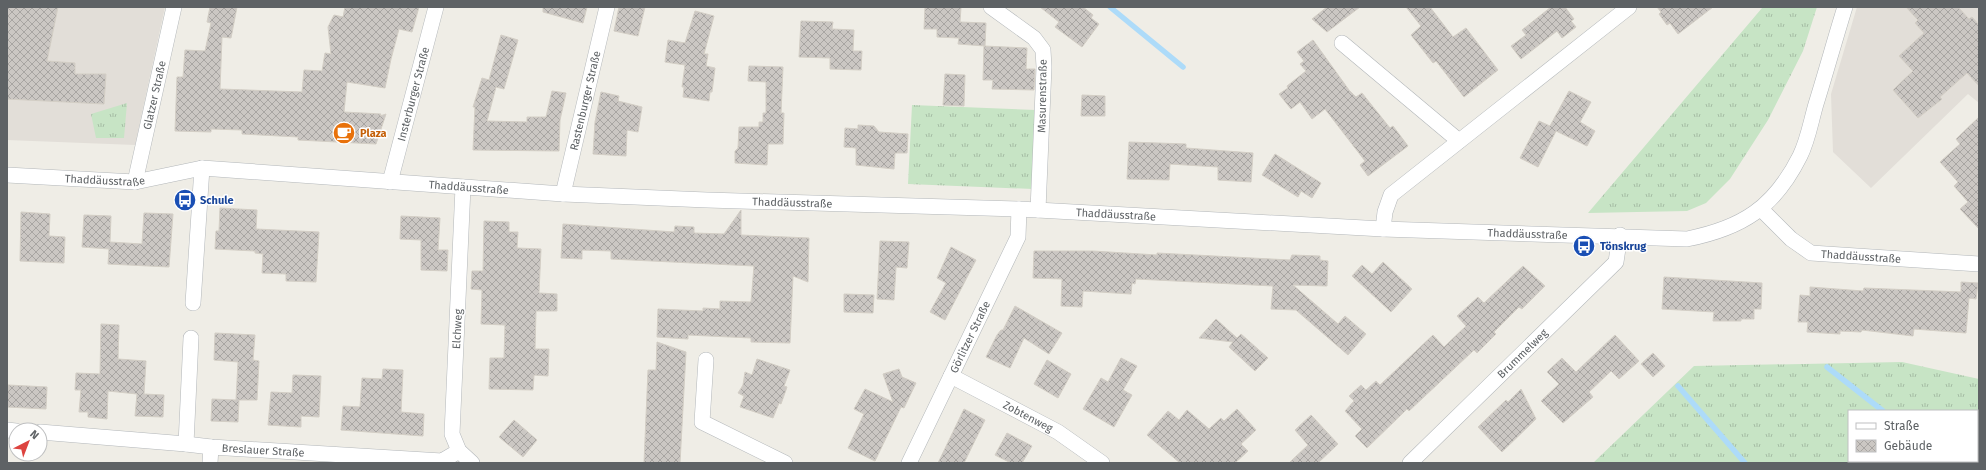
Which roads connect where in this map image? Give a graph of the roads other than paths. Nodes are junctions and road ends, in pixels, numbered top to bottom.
1 (174, 7) edge
2 (436, 7) edge
3 (607, 7) edge
4 (991, 7) edge
5 (1629, 7) edge
6 (1845, 7) edge
7 (1342, 43) dead end
8 (1459, 141) junction
9 (202, 168) junction
10 (7, 175) edge
11 (135, 182) junction
12 (390, 182) junction
13 (463, 187) junction
14 (563, 194) junction
15 (1019, 209) junction
16 (1761, 209) junction
17 (1038, 210) junction
18 (1384, 229) junction
19 (1620, 236) junction
20 (1979, 264) edge
21 (193, 302) dead end
22 (191, 338) dead end
23 (706, 360) dead end
24 (951, 376) junction
25 (48, 433) edge
26 (186, 444) junction
27 (211, 447) junction
28 (459, 451) junction
29 (442, 462) edge
30 (210, 463) edge
31 (472, 463) edge
32 (785, 463) edge
33 (909, 463) edge
34 (1102, 463) edge
35 (1410, 463) edge

1 - 11 street, Glatzer Straße
2 - 12 street, Insterburger Straße
3 - 14 street, Rastenburger Straße
4 - 17 street, Masurenstraße
5 - 8 street
6 - 16 street, Thaddäusstraße
7 - 8 street
8 - 18 street
9 - 11 street, Thaddäusstraße
9 - 12 street, Thaddäusstraße
9 - 21 street
10 - 11 street, Thaddäusstraße
12 - 13 street, Thaddäusstraße
13 - 14 street, Thaddäusstraße
13 - 28 street, Elchweg
14 - 15 street, Thaddäusstraße
15 - 17 street, Thaddäusstraße
15 - 24 street, Görlitzer Straße
16 - 19 street, Thaddäusstraße
16 - 20 street, Thaddäusstraße
17 - 18 street, Thaddäusstraße
18 - 19 street, Thaddäusstraße
19 - 35 street, Brummelweg
22 - 26 street
23 - 32 street
24 - 33 street, Görlitzer Straße
24 - 34 street, Zobtenweg
25 - 26 street, Breslauer Straße
26 - 27 street, Breslauer Straße
27 - 29 street, Breslauer Straße
27 - 30 street
28 - 29 street, Breslauer Straße
28 - 31 street, Elchweg

